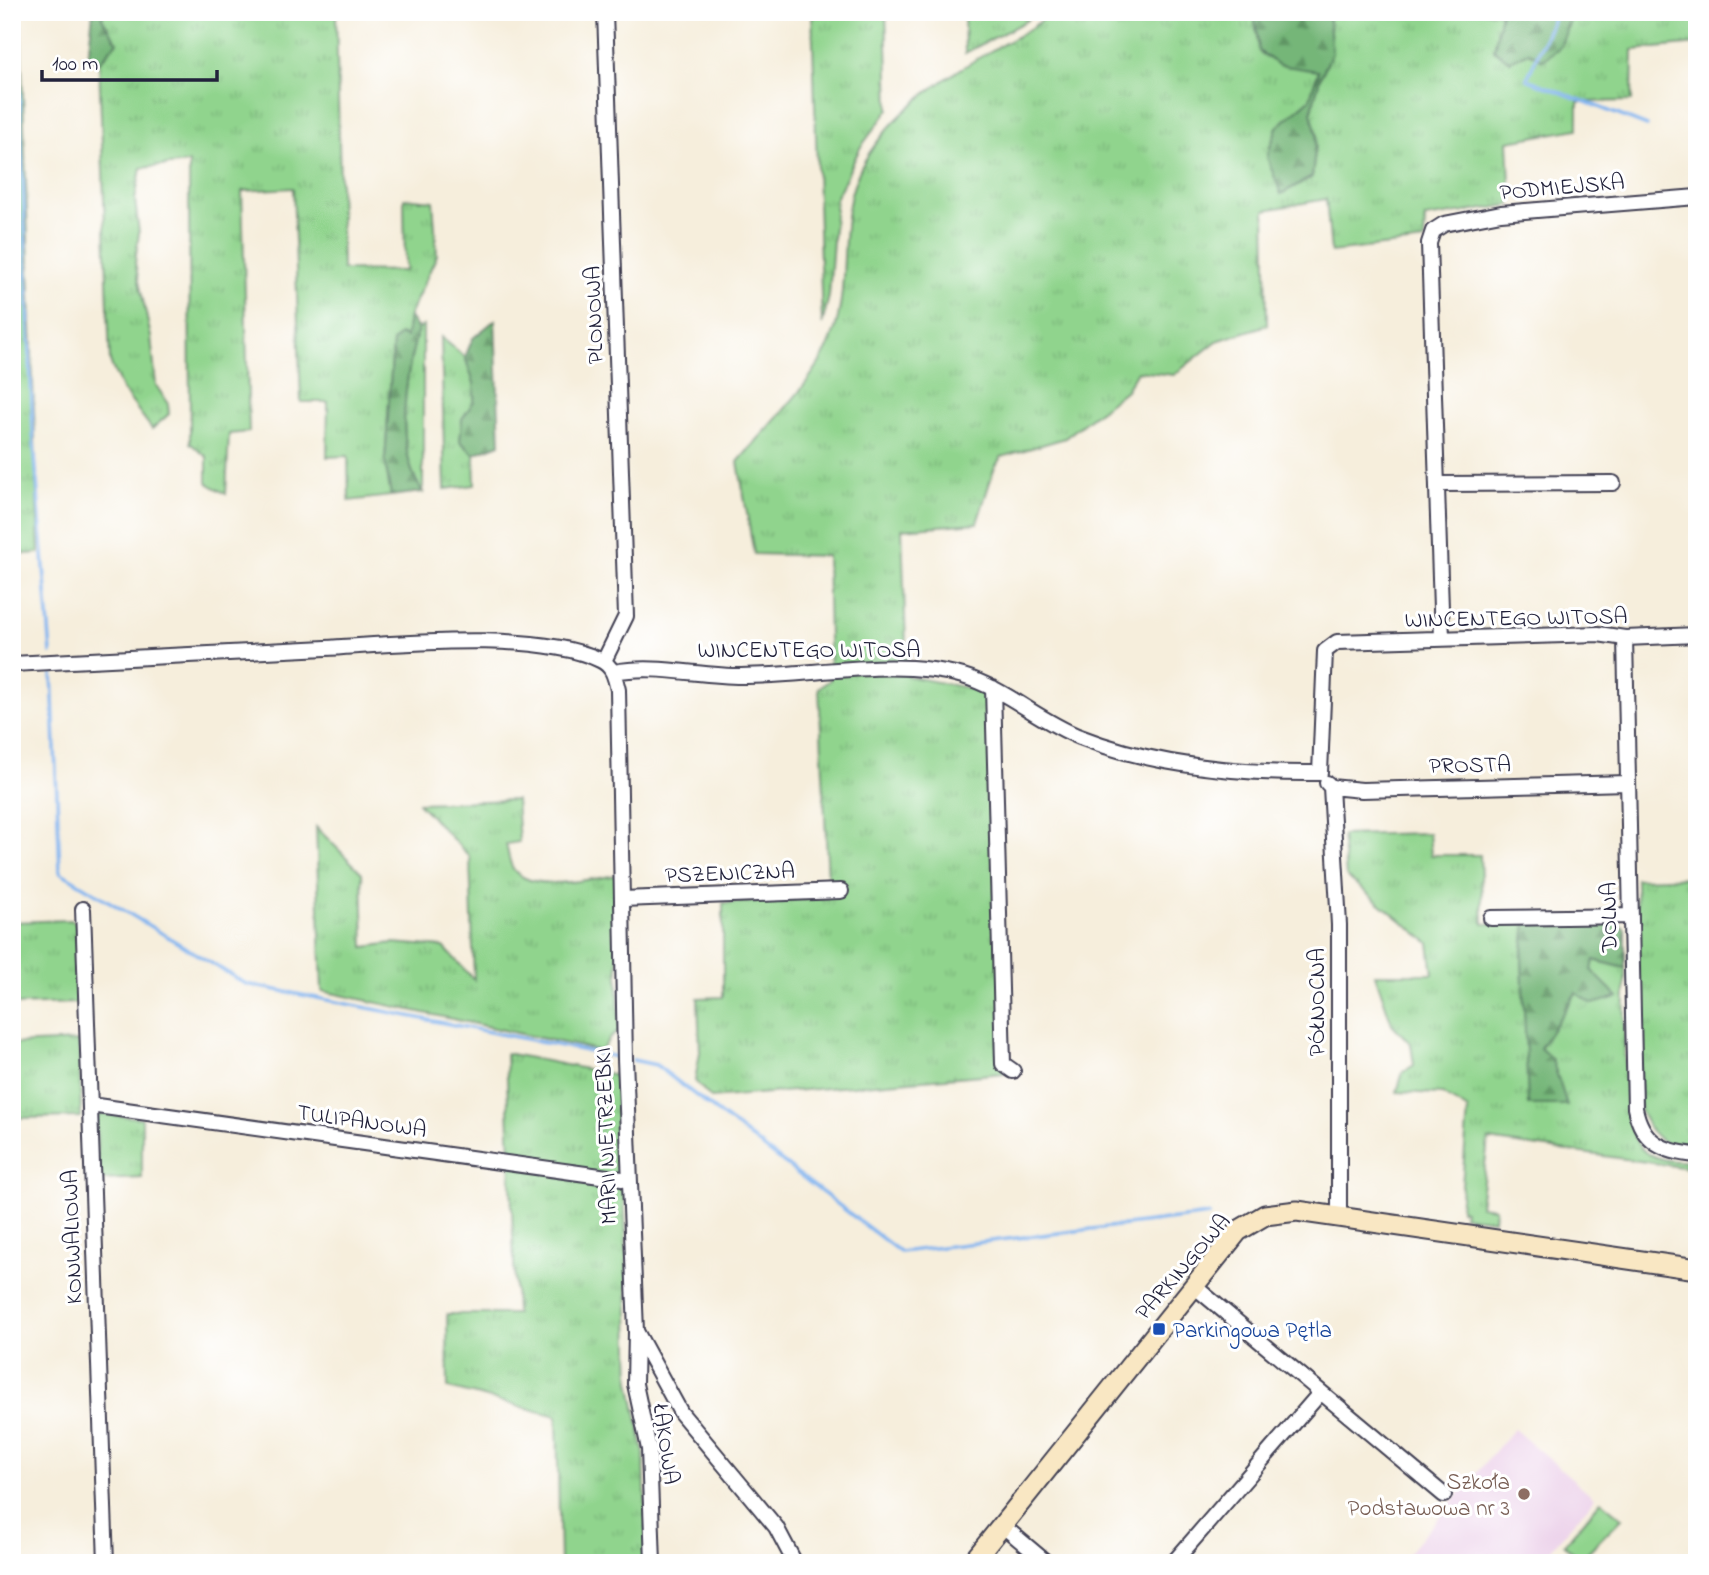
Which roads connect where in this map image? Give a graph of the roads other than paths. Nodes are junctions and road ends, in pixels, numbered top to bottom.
1 (605, 12) edge
2 (1697, 197) edge
3 (1613, 483) dead end
4 (1439, 484) junction
5 (1697, 635) edge
6 (1625, 638) junction
7 (1442, 639) junction
8 (12, 664) edge
9 (609, 666) junction
10 (993, 688) junction
11 (1320, 773) junction
12 (1627, 783) junction
13 (1331, 788) junction
14 (841, 891) dead end
15 (622, 899) junction
16 (83, 909) dead end
17 (1631, 916) junction
18 (1491, 918) dead end
19 (1013, 1071) dead end
20 (90, 1105) junction
21 (1697, 1155) edge
22 (629, 1180) junction
23 (1339, 1216) junction
24 (1697, 1269) edge
25 (1194, 1286) junction
26 (636, 1331) junction
27 (1321, 1392) junction
28 (1444, 1495) dead end
29 (1002, 1525) junction
30 (106, 1563) edge
31 (653, 1563) edge
32 (795, 1563) edge
33 (972, 1563) edge
34 (1047, 1563) edge
35 (1173, 1563) edge

1 - 9 street, PLONOWA
2 - 4 street, PODMIEJSKA
3 - 4 street
4 - 7 street
5 - 6 street, WINCENTEGO WITOSA
6 - 7 street, WINCENTEGO WITOSA
6 - 12 street, DOLNA
7 - 11 street, WINCENTEGO WITOSA
8 - 9 street
9 - 10 street, WINCENTEGO WITOSA
9 - 15 street, MARII NIETRZEBKI
10 - 11 street, WINCENTEGO WITOSA
10 - 19 street
11 - 13 street
12 - 13 street, PROSTA
12 - 17 street, DOLNA
13 - 23 street, PÓŁNOCNA
14 - 15 street, PSZENICZNA
15 - 22 street, MARII NIETRZEBKI
16 - 20 street, KONWALIOWA
17 - 18 street
17 - 21 street, DOLNA
20 - 22 street, TULIPANOWA
20 - 30 street, KONWALIOWA
22 - 26 street, MARII NIETRZEBKI
23 - 24 street, PARKINGOWA
23 - 25 street, PARKINGOWA
25 - 27 street
25 - 29 street, PARKINGOWA
26 - 31 street, ŁĄKOWA
26 - 32 street, MARII NIETRZEBKI
27 - 28 street
27 - 35 street
29 - 33 street, PARKINGOWA
29 - 34 street

